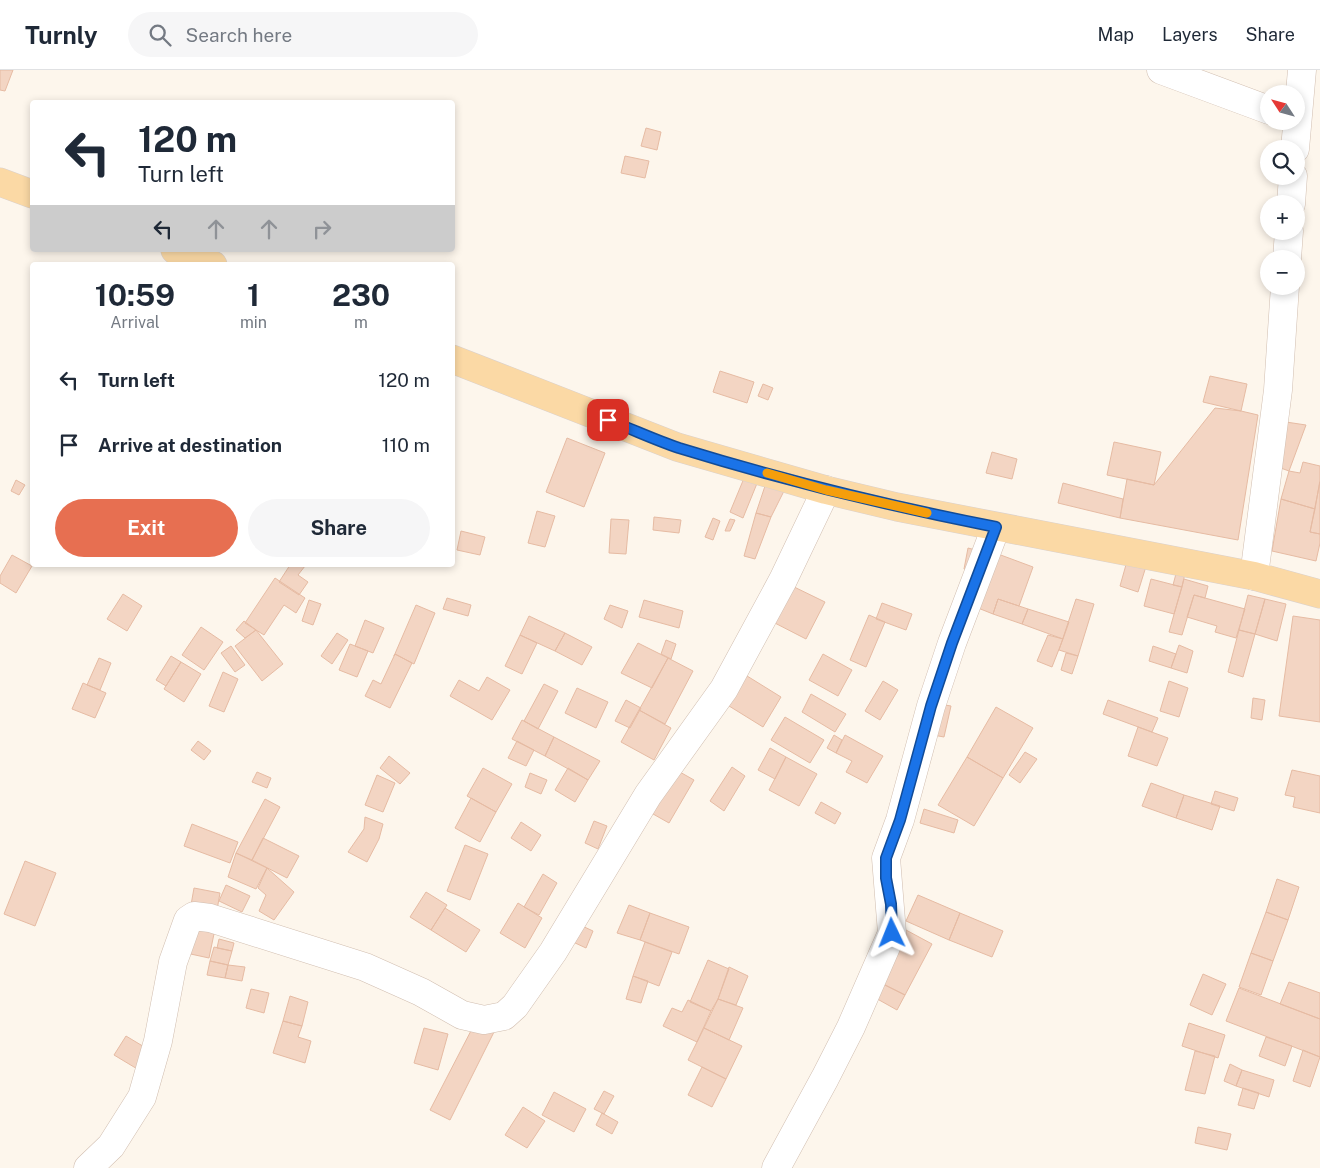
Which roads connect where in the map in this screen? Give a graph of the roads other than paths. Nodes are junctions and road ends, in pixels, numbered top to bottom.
1 (1161, 70) edge
2 (1302, 70) edge
3 (1300, 85) edge
4 (1260, 107) edge
5 (0, 182) edge
6 (30, 193) edge
7 (180, 252) edge
8 (205, 262) edge
9 (1284, 295) edge
10 (455, 360) edge
11 (826, 490) junction
12 (996, 527) junction
13 (1254, 576) junction
14 (1320, 594) edge
15 (88, 1168) edge
16 (776, 1168) edge

1 - 4 street
2 - 3 street
5 - 6 main road
7 - 8 main road
9 - 13 street
10 - 11 main road
11 - 12 main road
11 - 15 street
12 - 13 main road
12 - 16 street
13 - 14 main road

